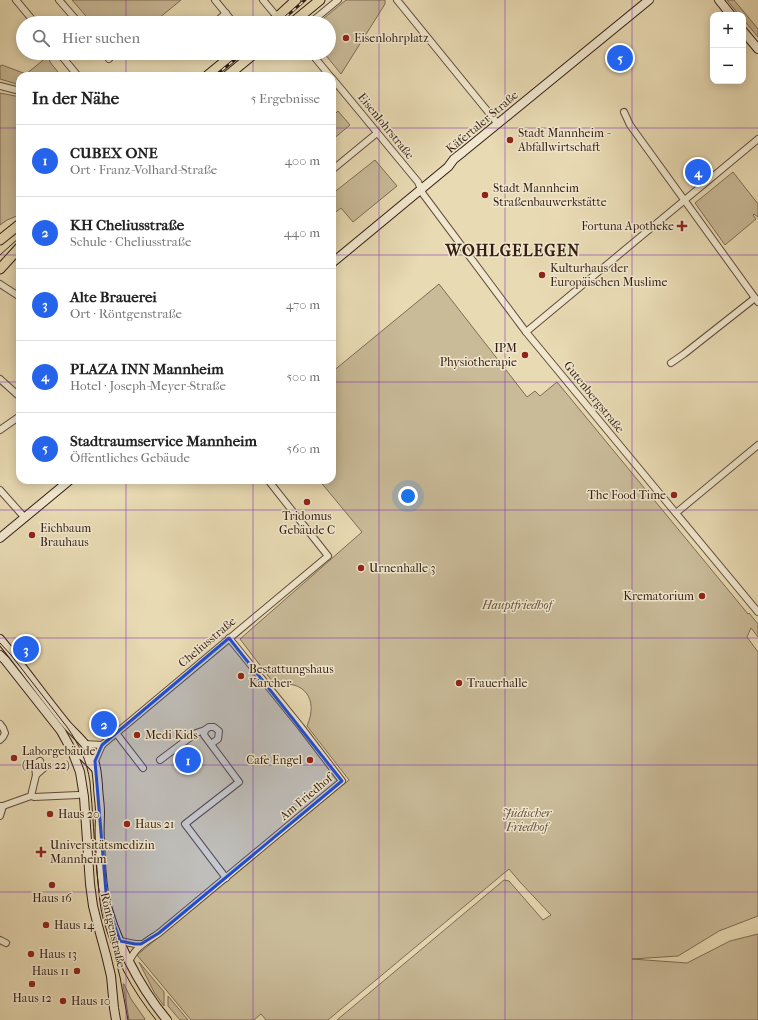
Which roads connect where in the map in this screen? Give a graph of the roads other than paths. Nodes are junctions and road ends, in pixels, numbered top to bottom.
1 (16, 0) edge
2 (59, 0) edge
3 (215, 0) edge
4 (263, 0) edge
5 (296, 0) edge
6 (320, 0) edge
7 (338, 0) edge
8 (397, 0) edge
9 (648, 0) edge
10 (719, 0) edge
11 (728, 12) edge
12 (226, 14) joint
13 (29, 16) edge
14 (73, 16) edge
15 (224, 16) edge
16 (272, 16) edge
17 (278, 16) edge
18 (301, 16) edge
19 (319, 16) edge
20 (746, 35) edge
21 (758, 49) edge
22 (65, 60) edge
23 (227, 60) edge
24 (246, 60) edge
25 (317, 60) edge
26 (75, 72) edge
27 (213, 72) edge
28 (232, 72) edge
29 (327, 72) edge
30 (0, 86) edge
31 (336, 87) edge
32 (16, 90) edge
33 (624, 112) dead end
34 (498, 124) junction
35 (377, 133) junction
36 (758, 139) edge
37 (336, 167) edge
38 (421, 189) junction
39 (685, 200) junction
40 (16, 227) edge
41 (1, 238) edge
42 (16, 251) edge
43 (336, 257) edge
44 (0, 269) edge
45 (0, 284) edge
46 (16, 295) edge
47 (756, 300) edge
48 (526, 332) junction
49 (671, 363) dead end
50 (0, 379) edge
51 (16, 393) edge
52 (16, 419) edge
53 (0, 430) edge
54 (758, 445) edge
55 (65, 484) edge
56 (271, 484) edge
57 (0, 490) edge
58 (676, 514) junction
59 (23, 516) junction
60 (0, 538) edge
61 (758, 612) edge
62 (229, 638) junction
63 (0, 639) edge
64 (0, 655) edge
65 (0, 724) edge
66 (205, 730) junction
67 (116, 733) junction
68 (0, 740) edge
69 (85, 744) junction
70 (211, 744) junction
71 (102, 745) junction
72 (72, 751) junction
73 (40, 760) dead end
74 (160, 760) dead end
75 (95, 761) junction
76 (44, 768) dead end
77 (142, 768) dead end
78 (96, 771) junction
79 (36, 775) junction
80 (78, 795) dead end
81 (31, 796) junction
82 (1, 806) edge
83 (0, 816) edge
84 (226, 878) junction
85 (0, 940) edge
86 (120, 941) junction
87 (6, 943) dead end
88 (142, 944) junction
89 (129, 962) junction
90 (116, 1020) edge
91 (167, 1020) edge

1 - 13 street
2 - 14 street
3 - 12 street
4 - 16 street
5 - 17 main road
6 - 18 main road
7 - 19 street
8 - 34 street
9 - 34 main road, Käfertaler Straße
10 - 11 main road
12 - 15 street
20 - 21 main road
22 - 26 street
23 - 27 main road
24 - 28 main road
25 - 29 street, Eisenlohrstraße
30 - 32 street
31 - 35 street, Eisenlohrstraße
33 - 39 street
34 - 38 main road, Käfertaler Straße
35 - 37 street
35 - 38 street, Eisenlohrstraße
36 - 39 street
38 - 43 main road, Käfertaler Straße
38 - 48 street, Gutenbergstraße
39 - 47 street
39 - 48 street
40 - 41 main road
42 - 44 main road
45 - 46 street
47 - 49 street
48 - 58 street, Gutenbergstraße
50 - 51 street
52 - 53 street
54 - 58 street
55 - 59 main road
56 - 62 street, Cheliusstraße
57 - 59 street
58 - 61 street, Gutenbergstraße
59 - 60 main road
62 - 67 street, Cheliusstraße
62 - 84 street, Am Friedhof
63 - 69 main road, Röntgenstraße
64 - 72 main road, Röntgenstraße
65 - 68 street
66 - 70 street
66 - 70 street
66 - 74 street
67 - 71 street, Cheliusstraße
67 - 77 street
69 - 71 street
69 - 75 main road, Röntgenstraße
70 - 84 street
71 - 75 street, Cheliusstraße
72 - 78 main road
72 - 90 main road, Röntgenstraße
73 - 79 street
75 - 78 main road, Röntgenstraße
76 - 79 street
78 - 86 main road, Röntgenstraße
79 - 81 street
80 - 81 street
81 - 82 street
82 - 83 street
84 - 88 street, Am Friedhof
85 - 87 street
86 - 88 street
86 - 89 main road, Röntgenstraße
88 - 89 street, Am Friedhof
89 - 91 main road, Röntgenstraße

